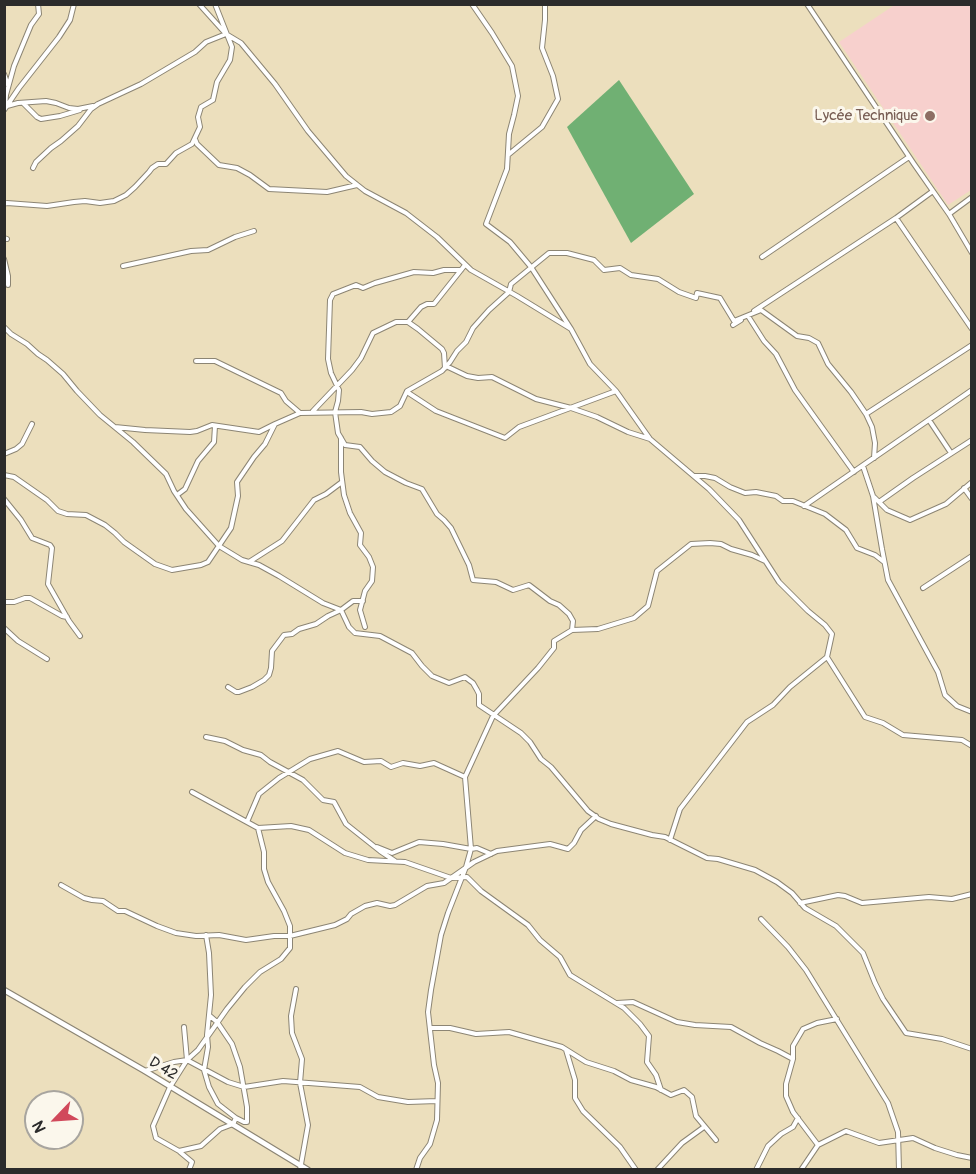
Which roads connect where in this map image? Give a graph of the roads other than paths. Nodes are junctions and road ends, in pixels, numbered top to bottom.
1 (38, 4) edge
2 (74, 4) edge
3 (199, 4) edge
4 (215, 4) edge
5 (472, 4) edge
6 (545, 4) edge
7 (807, 4) edge
8 (226, 34) junction
9 (4, 74) edge
10 (9, 87) junction
11 (5, 95) edge
12 (23, 103) junction
13 (96, 105) junction
14 (5, 108) edge
15 (86, 108) junction
16 (195, 139) junction
17 (508, 155) junction
18 (909, 157) junction
19 (33, 168) dead end
20 (357, 185) junction
21 (933, 191) junction
22 (972, 197) edge
23 (4, 204) edge
24 (949, 214) junction
25 (896, 218) junction
26 (254, 231) dead end
27 (972, 253) edge
28 (762, 257) dead end
29 (4, 259) edge
30 (465, 265) junction
31 (123, 266) dead end
32 (531, 267) junction
33 (461, 270) junction
34 (8, 285) dead end
35 (509, 292) junction
36 (748, 315) junction
37 (408, 322) junction
38 (733, 325) dead end
39 (4, 327) edge
40 (571, 329) junction
41 (972, 329) edge
42 (972, 345) edge
43 (196, 361) dead end
44 (446, 367) junction
45 (336, 386) junction
46 (972, 390) edge
47 (407, 391) junction
48 (616, 391) junction
49 (572, 408) junction
50 (312, 412) junction
51 (335, 412) junction
52 (300, 413) junction
53 (866, 414) junction
54 (928, 420) junction
55 (32, 424) dead end
56 (275, 424) junction
57 (215, 426) junction
58 (115, 427) junction
59 (341, 438) junction
60 (650, 439) junction
61 (972, 440) edge
62 (951, 453) junction
63 (4, 454) edge
64 (874, 458) junction
65 (862, 466) junction
66 (854, 472) junction
67 (4, 475) edge
68 (694, 476) junction
69 (342, 481) junction
70 (972, 482) edge
71 (964, 488) junction
72 (177, 495) junction
73 (873, 496) junction
74 (4, 499) edge
75 (972, 499) edge
76 (879, 502) junction
77 (804, 506) junction
78 (219, 546) junction
79 (972, 556) edge
80 (765, 561) junction
81 (249, 562) junction
82 (885, 563) junction
83 (923, 588) dead end
84 (363, 601) junction
85 (5, 602) edge
86 (4, 608) edge
87 (340, 610) junction
88 (67, 617) junction
89 (365, 627) dead end
90 (4, 628) edge
91 (572, 630) junction
92 (80, 636) dead end
93 (826, 657) junction
94 (47, 658) dead end
95 (228, 687) dead end
96 (972, 712) edge
97 (493, 716) junction
98 (206, 737) dead end
99 (972, 746) edge
100 (290, 771) junction
101 (465, 777) junction
102 (192, 792) dead end
103 (596, 816) junction
104 (247, 822) junction
105 (258, 828) junction
106 (670, 840) junction
107 (373, 845) junction
108 (471, 849) junction
109 (492, 854) junction
110 (396, 861) junction
111 (466, 867) junction
112 (451, 878) junction
113 (462, 878) junction
114 (60, 885) dead end
115 (972, 894) edge
116 (800, 903) junction
117 (761, 919) dead end
118 (206, 935) junction
119 (290, 936) junction
120 (296, 989) dead end
121 (4, 990) edge
122 (616, 1003) junction
123 (210, 1016) junction
124 (837, 1019) junction
125 (217, 1022) junction
126 (184, 1027) dead end
127 (430, 1028) junction
128 (207, 1035) junction
129 (972, 1049) edge
130 (566, 1050) junction
131 (793, 1059) junction
132 (187, 1060) junction
133 (204, 1070) junction
134 (145, 1071) junction
135 (300, 1083) junction
136 (170, 1087) junction
137 (244, 1087) junction
138 (661, 1090) junction
139 (437, 1101) junction
140 (236, 1118) junction
141 (798, 1118) junction
142 (233, 1124) junction
143 (704, 1127) junction
144 (716, 1140) dead end
145 (898, 1140) junction
146 (818, 1145) junction
147 (179, 1151) junction
148 (972, 1158) edge
149 (300, 1167) edge
150 (189, 1170) edge
151 (308, 1170) edge
152 (416, 1170) edge
153 (636, 1170) edge
154 (657, 1170) edge
155 (756, 1170) edge
156 (801, 1170) edge
157 (899, 1170) edge

1 - 10 street
2 - 14 street
3 - 8 street
4 - 8 street
5 - 17 street
6 - 17 street
7 - 18 street
8 - 13 street
8 - 16 street
8 - 20 street
9 - 10 street
10 - 11 street
11 - 14 street
12 - 14 street
12 - 15 street
12 - 15 street
13 - 15 street
13 - 19 street
16 - 20 street
16 - 23 street
17 - 32 street
18 - 21 street
18 - 28 street
20 - 30 street
21 - 24 street
21 - 25 street
22 - 24 street
24 - 27 street
25 - 36 street
25 - 41 street
26 - 31 street
29 - 34 street
30 - 33 street
30 - 35 street
32 - 35 street
32 - 36 street
32 - 40 street
33 - 37 street
33 - 45 street
35 - 40 street
35 - 44 street
36 - 38 street
36 - 53 street
36 - 66 street
37 - 44 street
37 - 45 street
39 - 58 street
40 - 48 street
42 - 53 street
43 - 52 street
44 - 47 street
44 - 49 street
45 - 50 street
45 - 51 street
46 - 54 street
47 - 49 street
47 - 51 street
48 - 49 street
48 - 60 street
49 - 60 street
50 - 51 street
50 - 52 street
51 - 59 street
52 - 56 street
53 - 64 street
54 - 62 street
54 - 64 street
55 - 63 street
56 - 57 street
56 - 78 street
57 - 58 street
57 - 72 street
58 - 72 street
59 - 69 street
59 - 91 street
60 - 68 street
61 - 62 street
62 - 76 street
64 - 65 street
65 - 66 street
65 - 73 street
66 - 77 street
67 - 78 street
68 - 77 street
68 - 80 street
69 - 81 street
69 - 84 street
70 - 71 street
71 - 75 street
71 - 76 street
72 - 78 street
73 - 76 street
73 - 82 street
74 - 88 street
77 - 82 street
78 - 81 street
79 - 83 street
80 - 91 street
80 - 93 street
81 - 87 street
82 - 96 street
84 - 87 street
84 - 89 street
85 - 86 street
85 - 88 street
87 - 95 street
87 - 97 street
88 - 92 street
90 - 94 street
91 - 97 street
93 - 99 street
93 - 106 street
97 - 101 street
97 - 103 street
98 - 100 street
100 - 101 street
100 - 104 street
100 - 107 street
101 - 108 street
102 - 104 street
103 - 106 street
103 - 109 street
104 - 105 street
105 - 110 street
105 - 119 street
106 - 116 street
107 - 108 street
107 - 110 street
108 - 109 street
108 - 111 street
109 - 111 street
110 - 112 street
111 - 112 street
111 - 113 street
112 - 113 street
112 - 119 street
113 - 122 street
113 - 127 street
114 - 118 street
115 - 116 street
116 - 129 street
117 - 124 street
118 - 119 street
118 - 123 street
119 - 125 street
120 - 135 street
121 - 134 street, D 42 / D 42
122 - 131 street
122 - 138 street
123 - 125 street
123 - 128 street
124 - 131 street
124 - 145 street
125 - 128 street
125 - 137 street
126 - 132 street
127 - 130 street
127 - 139 street
128 - 132 street
128 - 133 street
130 - 138 street
130 - 153 street
131 - 141 street
132 - 133 street
132 - 134 street
132 - 136 street
133 - 137 street
133 - 140 street
134 - 136 street, D 42 / D 42
135 - 137 street
135 - 139 street
135 - 149 street
136 - 142 street, D 42 / D 42
136 - 147 street
137 - 140 street
138 - 143 street
139 - 152 street
140 - 142 street
141 - 146 street
141 - 155 street
142 - 147 street
142 - 149 street, D 42 / D 42
143 - 144 street
143 - 154 street
145 - 146 street
145 - 148 street
145 - 157 street
146 - 156 street
147 - 150 street
149 - 151 street, D 42 / D 42

